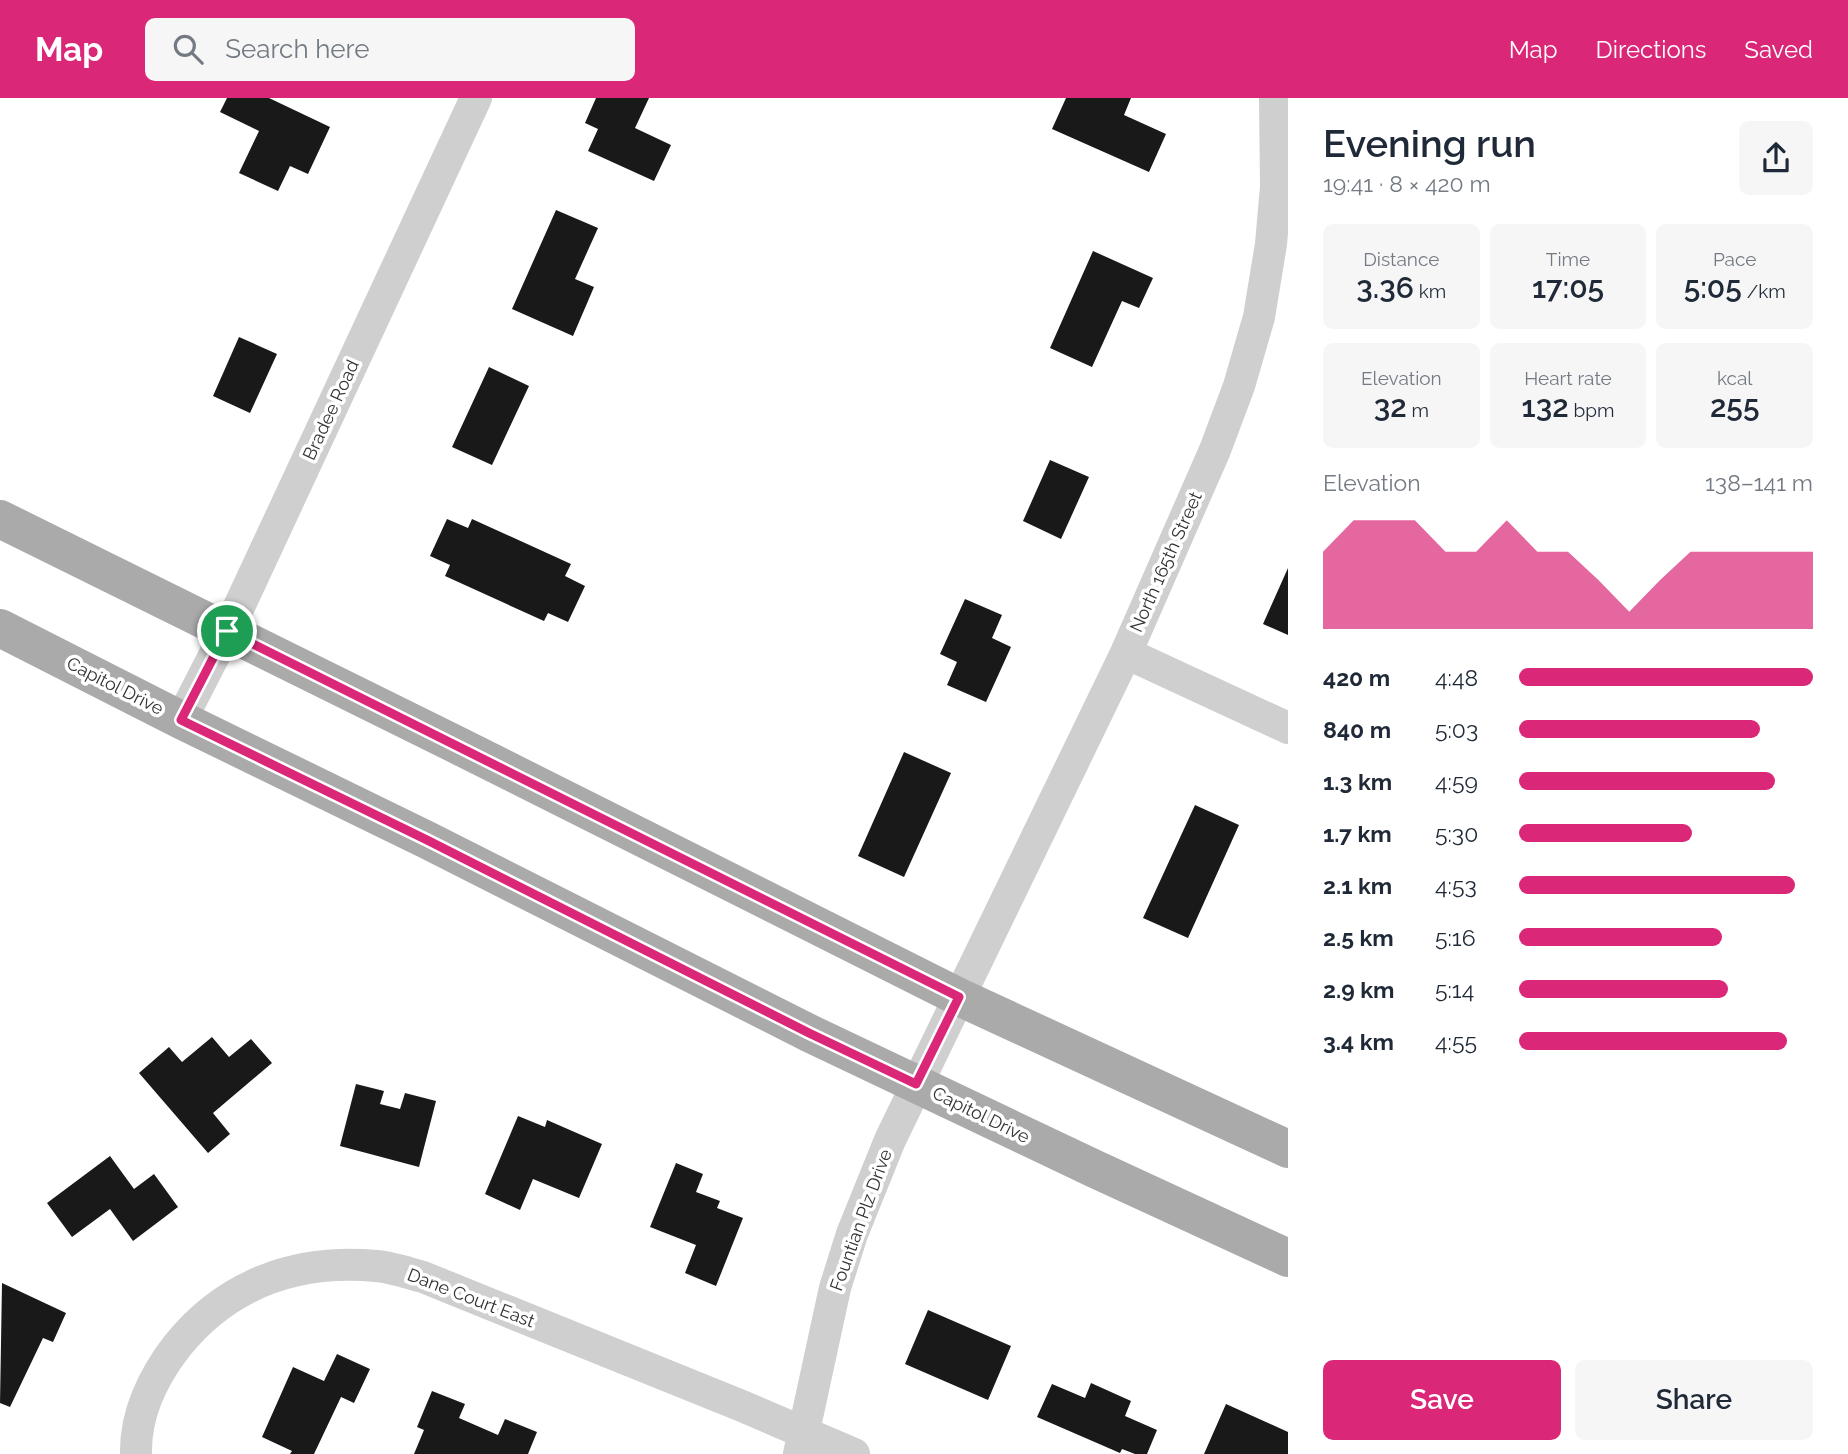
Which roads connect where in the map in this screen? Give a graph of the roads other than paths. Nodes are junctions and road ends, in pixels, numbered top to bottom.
1 (476, 98) edge
2 (1276, 98) edge
3 (0, 520) edge
4 (0, 628) edge
5 (227, 631) junction
6 (1126, 653) junction
7 (181, 720) junction
8 (1288, 728) edge
9 (959, 997) junction
10 (916, 1084) junction
11 (1288, 1149) edge
12 (1288, 1258) edge
13 (801, 1444) edge
14 (136, 1454) edge
15 (854, 1454) edge

1 - 5 street, Bradee Road
2 - 6 street, North 165th Street
3 - 5 main road
4 - 7 main road, Capitol Drive
5 - 7 street, Bradee Road
5 - 9 main road
6 - 8 street
6 - 9 street, North 165th Street
7 - 10 main road, Capitol Drive
9 - 10 street, Fountian Plz Drive
9 - 11 main road
10 - 12 main road, Capitol Drive
10 - 13 street, Fountian Plz Drive
13 - 14 street, Dane Court East
13 - 15 street, Dane Court East

